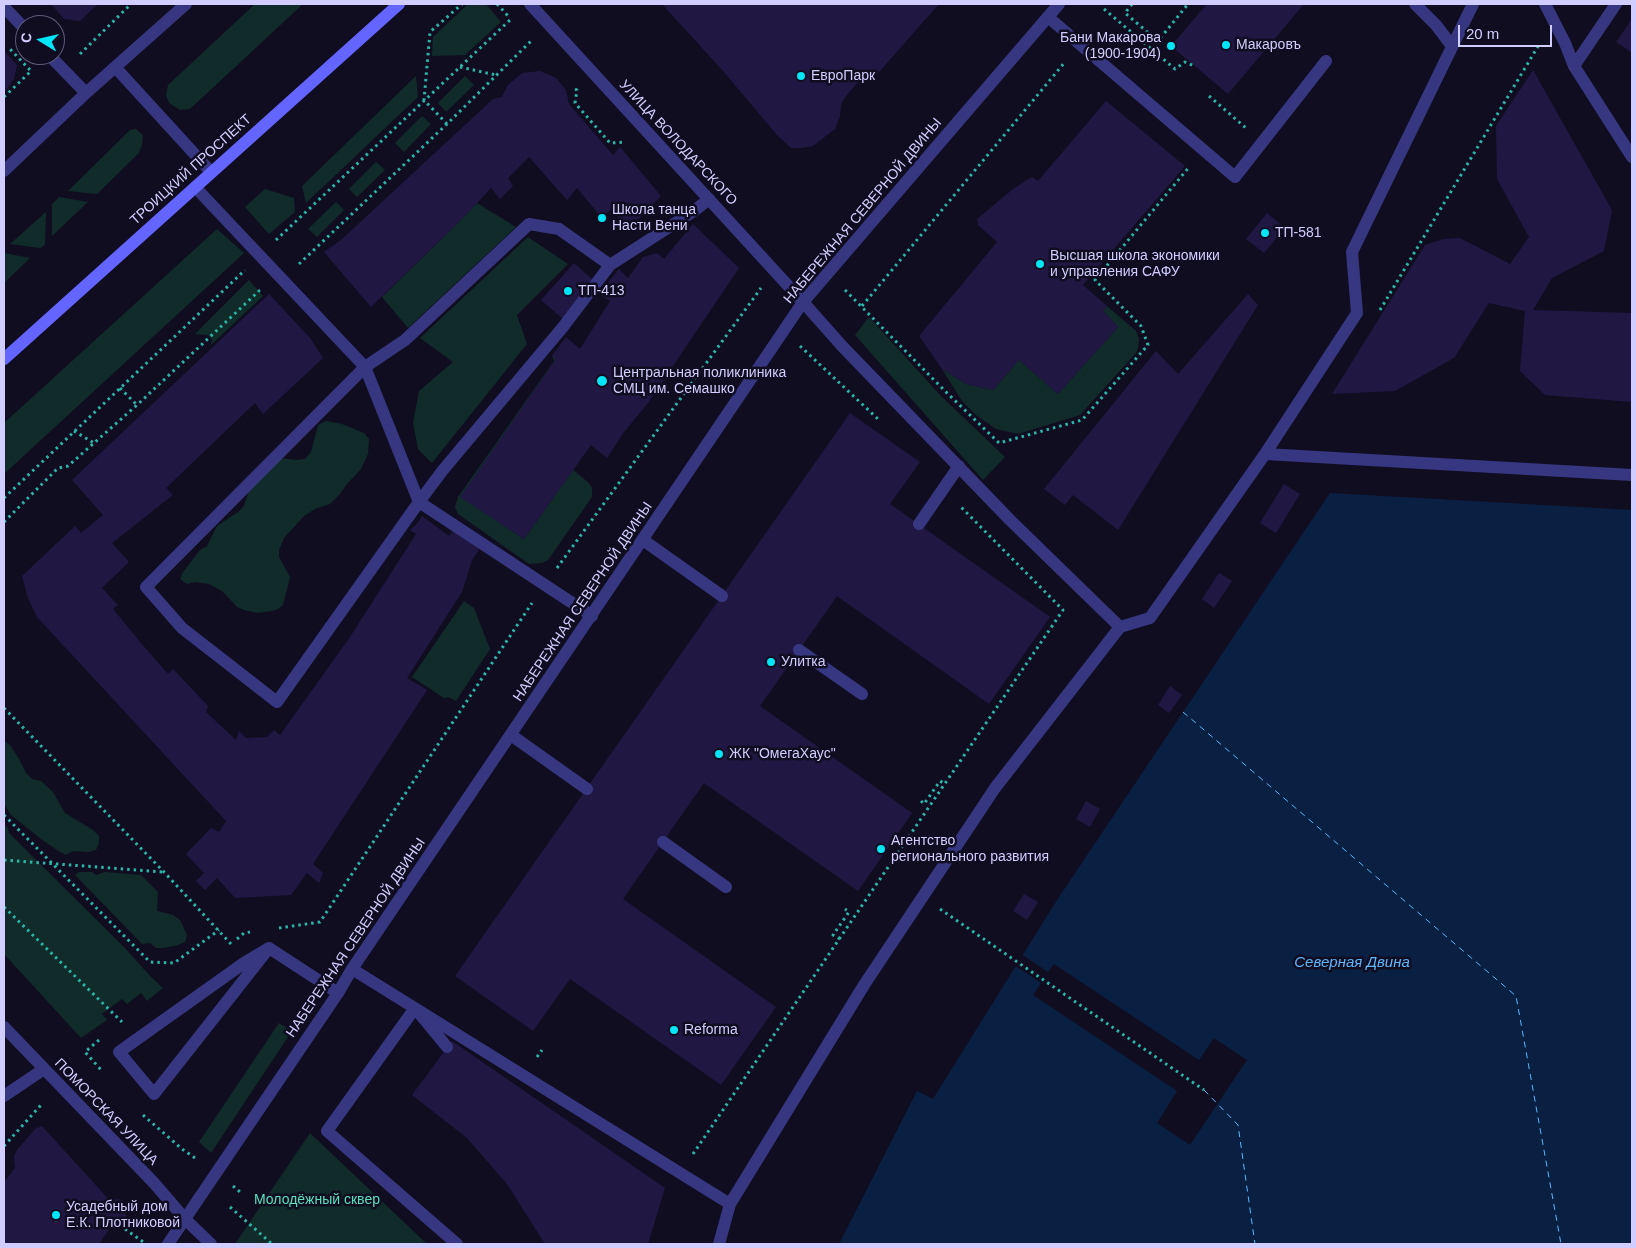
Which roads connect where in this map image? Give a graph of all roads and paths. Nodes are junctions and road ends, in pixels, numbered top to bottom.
1 (131, 4) edge
2 (186, 4) edge
3 (399, 4) edge
4 (462, 4) edge
5 (530, 4) edge
6 (1059, 4) edge
7 (1132, 4) edge
8 (1188, 4) edge
9 (1415, 4) edge
10 (1473, 4) edge
11 (1545, 4) edge
12 (1616, 4) edge
13 (4, 7) edge
14 (1104, 9) dead end
15 (1048, 18) junction
16 (15, 19) edge
17 (1554, 19) junction
18 (531, 41) dead end
19 (4, 42) edge
20 (1080, 45) junction
21 (1452, 46) junction
22 (1326, 61) dead end
23 (59, 65) edge
24 (1194, 66) dead end
25 (1574, 66) junction
26 (115, 67) junction
27 (460, 67) dead end
28 (64, 70) junction
29 (31, 71) junction
30 (497, 75) junction
31 (577, 90) dead end
32 (86, 93) junction
33 (1210, 96) dead end
34 (4, 97) edge
35 (447, 124) junction
36 (1251, 133) dead end
37 (629, 142) dead end
38 (1632, 157) edge
39 (1190, 166) dead end
40 (4, 171) edge
41 (211, 172) junction
42 (195, 187) junction
43 (709, 199) junction
44 (610, 265) junction
45 (246, 269) dead end
46 (250, 276) dead end
47 (283, 279) junction
48 (254, 284) dead end
49 (764, 284) dead end
50 (845, 290) dead end
51 (259, 291) junction
52 (804, 302) junction
53 (862, 306) junction
54 (1377, 315) dead end
55 (799, 345) dead end
56 (4, 359) edge
57 (365, 367) junction
58 (120, 388) dead end
59 (137, 405) junction
60 (883, 424) dead end
61 (74, 432) dead end
62 (94, 443) junction
63 (1265, 454) junction
64 (959, 466) junction
65 (1632, 474) edge
66 (943, 489) junction
67 (419, 502) junction
68 (4, 522) edge
69 (919, 524) dead end
70 (643, 540) junction
71 (544, 586) junction
72 (722, 596) dead end
73 (592, 616) junction
74 (1120, 627) junction
75 (799, 650) dead end
76 (862, 694) dead end
77 (4, 708) edge
78 (511, 736) junction
79 (945, 784) junction
80 (587, 789) dead end
81 (921, 801) dead end
82 (4, 815) edge
83 (663, 842) dead end
84 (4, 860) edge
85 (53, 863) junction
86 (164, 872) junction
87 (726, 887) dead end
88 (923, 897) junction
89 (4, 908) edge
90 (845, 909) dead end
91 (272, 929) dead end
92 (219, 930) junction
93 (253, 932) dead end
94 (840, 939) junction
95 (270, 948) junction
96 (352, 969) junction
97 (338, 993) junction
98 (415, 1008) junction
99 (130, 1017) dead end
100 (122, 1022) junction
101 (4, 1027) edge
102 (114, 1028) dead end
103 (100, 1040) dead end
104 (447, 1047) dead end
105 (44, 1069) junction
106 (104, 1073) dead end
107 (1204, 1090) dead end
108 (4, 1096) edge
109 (41, 1105) dead end
110 (143, 1114) dead end
111 (4, 1146) edge
112 (182, 1149) dead end
113 (692, 1156) dead end
114 (730, 1204) junction
115 (230, 1207) dead end
116 (185, 1219) junction
117 (124, 1229) dead end
118 (146, 1244) edge
119 (168, 1244) edge
120 (211, 1244) edge
121 (272, 1244) edge
122 (457, 1244) edge
123 (719, 1244) edge

1 - 28 path
2 - 26 street
3 - 41 main road, ТРОИЦКИЙ ПРОСПЕКТ
4 - 35 path
5 - 43 street, УЛИЦА ВОЛОДАРСКОГО
6 - 15 street, НАБЕРЕЖНАЯ СЕВЕРНОЙ ДВИНЫ
7 - 8 path
9 - 21 street
10 - 21 street
11 - 17 street
12 - 25 street
13 - 16 street
14 - 24 path
15 - 20 street
15 - 52 street, НАБЕРЕЖНАЯ СЕВЕРНОЙ ДВИНЫ
17 - 25 street
17 - 54 path
18 - 30 path
19 - 29 path
20 - 22 street
20 - 53 path
21 - 63 street
23 - 28 street
25 - 38 street
26 - 32 street
26 - 41 street
27 - 30 path
28 - 29 path
28 - 32 street
29 - 34 path
30 - 35 path
31 - 37 path
32 - 40 street
33 - 36 path
35 - 47 path
39 - 53 path
41 - 42 main road, ТРОИЦКИЙ ПРОСПЕКТ
42 - 47 street
42 - 56 main road, ТРОИЦКИЙ ПРОСПЕКТ
43 - 44 street
43 - 52 street, УЛИЦА ВОЛОДАРСКОГО
44 - 57 street
44 - 67 street
45 - 46 path
47 - 51 path
47 - 57 street
48 - 51 path
49 - 71 path
50 - 53 path
51 - 59 path
52 - 64 street, УЛИЦА ВОЛОДАРСКОГО
52 - 70 street, НАБЕРЕЖНАЯ СЕВЕРНОЙ ДВИНЫ
55 - 60 path
57 - 67 street
57 - 67 street
58 - 59 path
59 - 62 path
61 - 62 path
62 - 68 path
63 - 65 street
63 - 74 street
64 - 66 street
64 - 74 street, УЛИЦА ВОЛОДАРСКОГО
66 - 69 street
66 - 79 path
67 - 71 street
70 - 72 street
70 - 73 street, НАБЕРЕЖНАЯ СЕВЕРНОЙ ДВИНЫ
71 - 73 street
71 - 91 path
73 - 78 street, НАБЕРЕЖНАЯ СЕВЕРНОЙ ДВИНЫ
74 - 88 street
75 - 76 street
77 - 86 path
78 - 80 street
78 - 96 street, НАБЕРЕЖНАЯ СЕВЕРНОЙ ДВИНЫ
79 - 81 path
79 - 94 path
82 - 85 path
83 - 87 street
84 - 85 path
85 - 86 path
85 - 92 path
86 - 92 path
88 - 107 path
88 - 114 street
89 - 100 path
90 - 94 path
92 - 93 path
94 - 113 path
95 - 95 street
95 - 97 street
96 - 97 street, НАБЕРЕЖНАЯ СЕВЕРНОЙ ДВИНЫ
96 - 98 street
97 - 116 street, НАБЕРЕЖНАЯ СЕВЕРНОЙ ДВИНЫ
98 - 104 street
98 - 114 street
98 - 122 street
99 - 100 path
100 - 102 path
101 - 105 street, ПОМОРСКАЯ УЛИЦА
103 - 106 path
105 - 108 street
105 - 116 street, ПОМОРСКАЯ УЛИЦА
109 - 111 path
110 - 112 path
114 - 123 street
115 - 121 path
116 - 119 street, НАБЕРЕЖНАЯ СЕВЕРНОЙ ДВИНЫ
116 - 120 street, ПОМОРСКАЯ УЛИЦА
117 - 118 path

